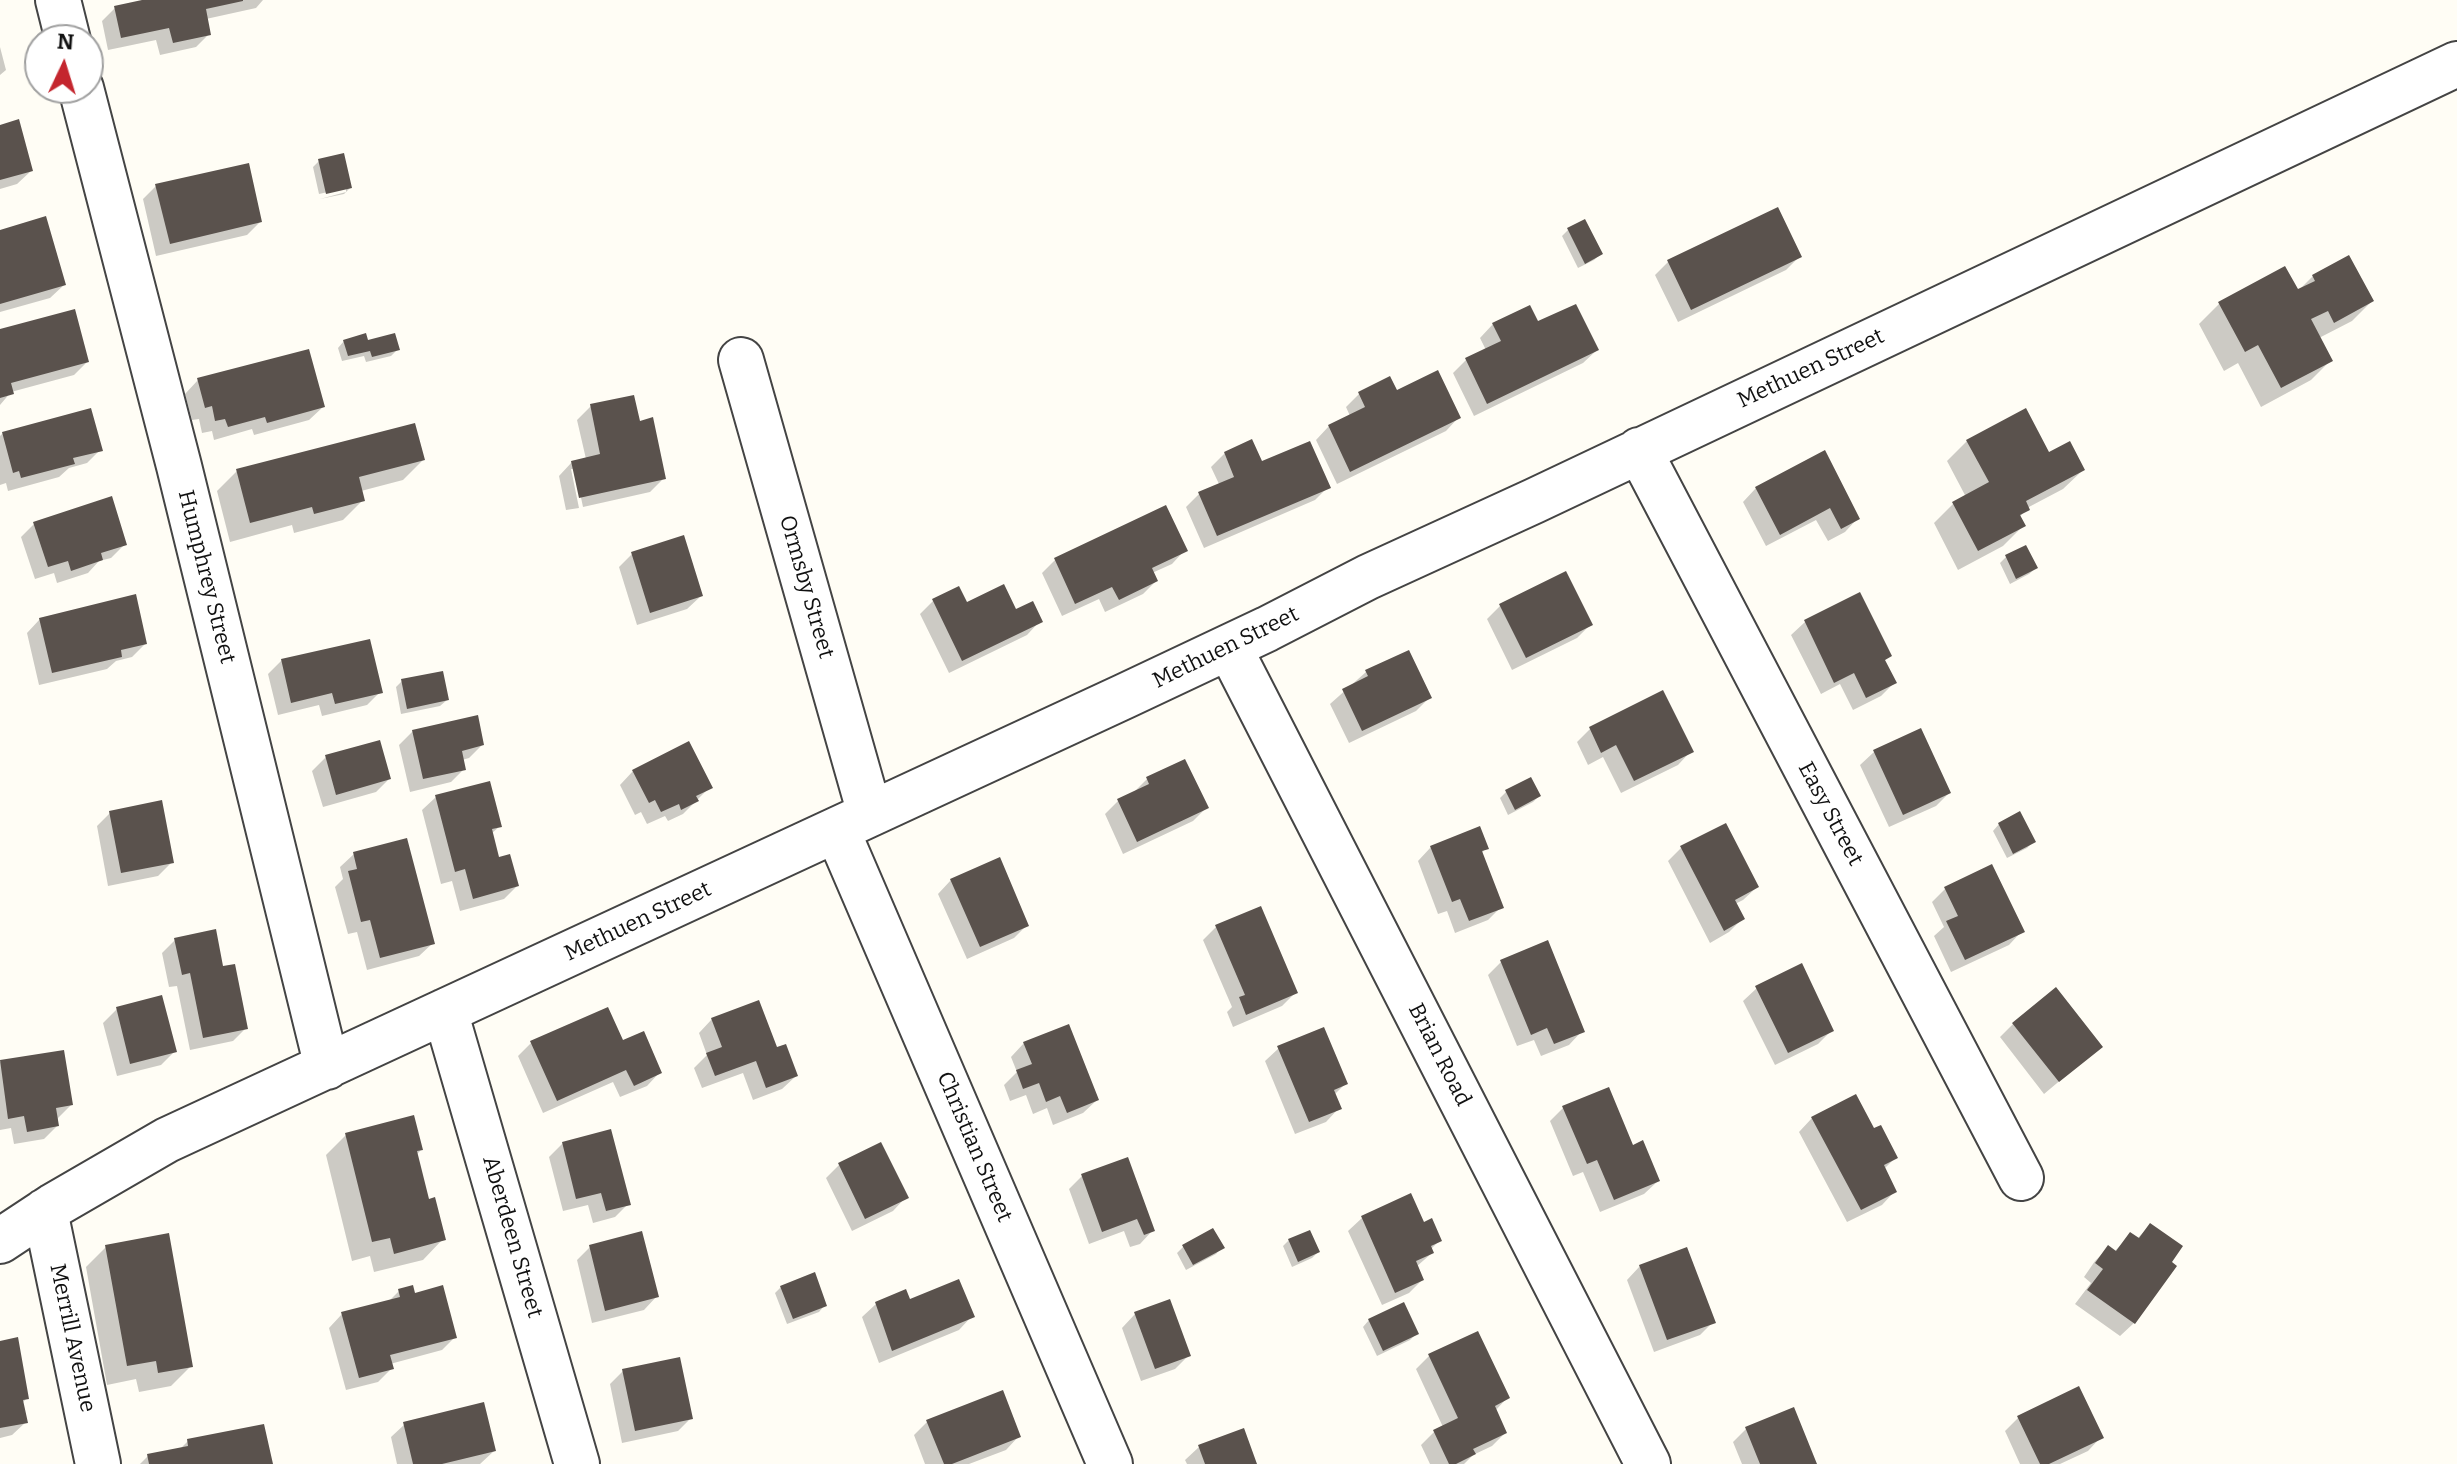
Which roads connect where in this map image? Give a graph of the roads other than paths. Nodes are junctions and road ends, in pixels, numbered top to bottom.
1 (58, 0) edge
2 (64, 24) edge
3 (2457, 64) edge
4 (85, 104) edge
5 (741, 360) dead end
6 (1639, 450) junction
7 (1229, 647) junction
8 (854, 822) junction
9 (445, 1011) junction
10 (327, 1067) junction
11 (2021, 1178) dead end
12 (45, 1211) junction
13 (0, 1241) edge
14 (98, 1464) edge
15 (577, 1464) edge
16 (1110, 1464) edge
17 (1648, 1464) edge

1 - 2 street
3 - 6 street, Methuen Street
4 - 10 street, Humphrey Street
5 - 8 street, Ormsby Street
6 - 7 street, Methuen Street
6 - 11 street, Easy Street
7 - 8 street, Methuen Street
7 - 17 street, Brian Road
8 - 9 street, Methuen Street
8 - 16 street, Christian Street
9 - 10 street, Methuen Street
9 - 15 street, Aberdeen Street
10 - 12 street, Methuen Street
12 - 13 street, Methuen Street
12 - 14 street, Merrill Avenue

